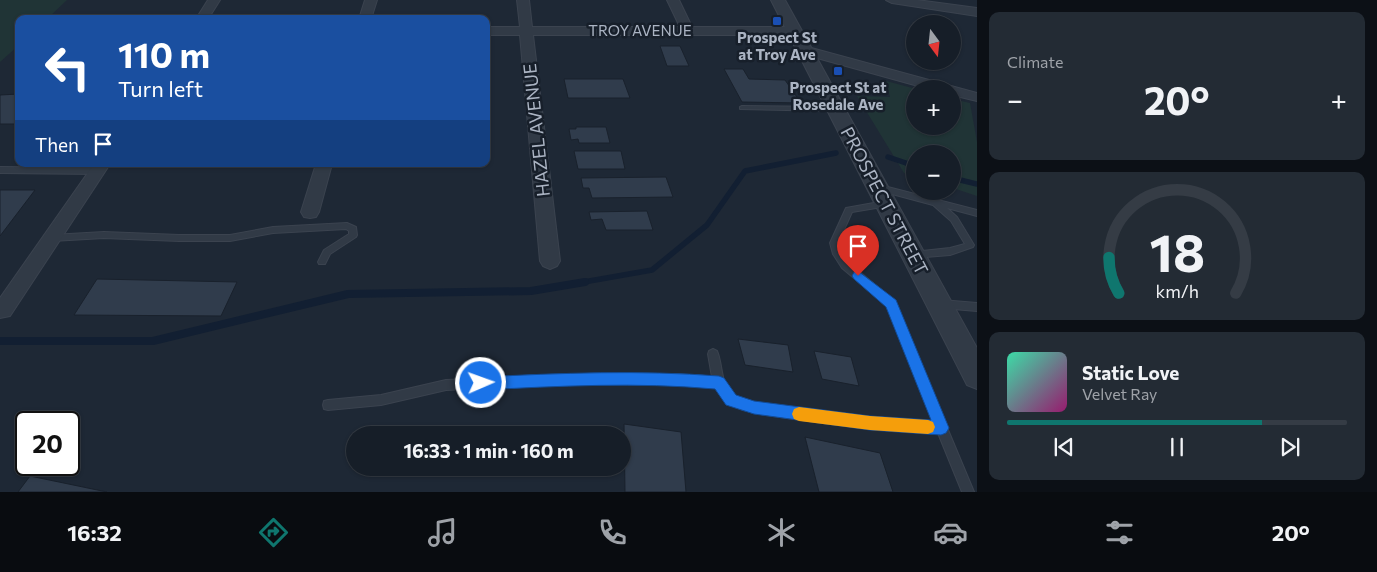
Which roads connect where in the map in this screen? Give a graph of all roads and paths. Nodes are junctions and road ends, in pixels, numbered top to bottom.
1 (214, 0) edge
2 (371, 0) edge
3 (523, 0) edge
4 (673, 0) edge
5 (778, 0) edge
6 (892, 0) edge
7 (977, 12) edge
8 (205, 15) edge
9 (366, 15) edge
10 (490, 31) edge
11 (526, 31) junction
12 (688, 31) junction
13 (794, 31) junction
14 (804, 50) junction
15 (913, 80) edge
16 (961, 93) edge
17 (977, 97) edge
18 (742, 108) dead end
19 (835, 109) junction
20 (100, 167) edge
21 (323, 167) edge
22 (0, 170) edge
23 (881, 196) junction
24 (937, 204) junction
25 (310, 212) dead end
26 (977, 213) edge
27 (52, 238) junction
28 (913, 255) junction
29 (550, 261) dead end
30 (322, 262) dead end
31 (938, 304) junction
32 (977, 307) edge
33 (3, 310) dead end
34 (713, 354) dead end
35 (977, 376) edge
36 (719, 383) junction
37 (328, 405) dead end
38 (941, 428) junction
39 (968, 492) edge

1 - 8 street
2 - 9 street
3 - 11 street, HAZEL AVENUE
4 - 12 street
5 - 13 street, PROSPECT STREET
6 - 7 street
10 - 11 street, TROY AVENUE
11 - 12 street, TROY AVENUE
11 - 29 street, HAZEL AVENUE
12 - 13 street, TROY AVENUE
13 - 14 street, PROSPECT STREET
14 - 15 street
14 - 19 street, PROSPECT STREET
16 - 17 street
18 - 19 lane
19 - 23 street, PROSPECT STREET
20 - 22 lane
20 - 27 street
21 - 25 street
23 - 24 lane
23 - 28 street, PROSPECT STREET
23 - 38 lane
24 - 26 lane
24 - 28 lane
27 - 30 lane
27 - 33 street
28 - 31 street, PROSPECT STREET
31 - 32 lane
31 - 35 street, PROSPECT STREET
34 - 36 lane
36 - 37 lane
36 - 38 lane
38 - 39 lane

